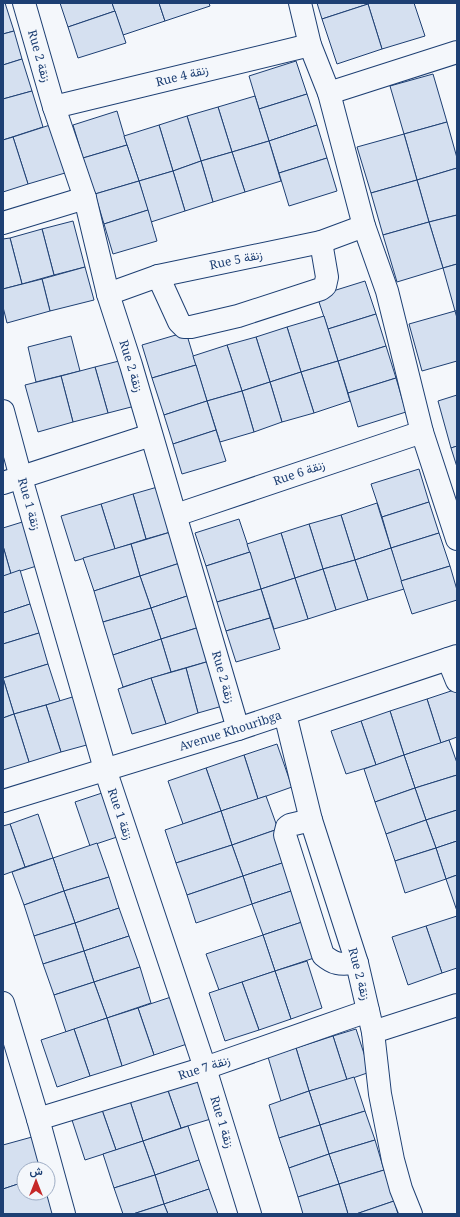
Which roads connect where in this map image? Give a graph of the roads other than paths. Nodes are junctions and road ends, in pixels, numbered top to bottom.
1 (24, 3) edge
2 (300, 3) edge
3 (310, 45) junction
4 (457, 52) edge
5 (329, 93) junction
6 (54, 107) junction
7 (85, 198) junction
8 (3, 223) edge
9 (364, 226) junction
10 (321, 242) junction
11 (158, 276) junction
12 (108, 294) junction
13 (3, 411) edge
14 (422, 432) junction
15 (151, 435) junction
16 (12, 480) edge
17 (176, 515) junction
18 (457, 539) edge
19 (453, 658) edge
20 (457, 682) edge
21 (284, 714) junction
22 (238, 729) junction
23 (105, 769) junction
24 (3, 801) edge
25 (311, 820) junction
26 (357, 963) junction
27 (3, 1003) edge
28 (457, 1005) edge
29 (368, 1011) junction
30 (373, 1032) junction
31 (206, 1068) junction
32 (38, 1119) junction
33 (64, 1214) edge
34 (250, 1214) edge
35 (411, 1214) edge

1 - 6 street, Rue 2 زنقة
2 - 3 street
3 - 5 street
3 - 6 street, Rue 4 زنقة
4 - 5 street
5 - 9 street
6 - 7 street, Rue 2 زنقة
7 - 8 street
7 - 12 street, Rue 2 زنقة
9 - 10 street, Rue 5 زنقة
9 - 14 street
10 - 11 street, Rue 5 زنقة
10 - 11 street
11 - 12 street, Rue 5 زنقة
12 - 15 street, Rue 2 زنقة
13 - 16 street, Rue 1 زنقة
14 - 17 street, Rue 6 زنقة
14 - 18 street
15 - 16 street
15 - 17 street, Rue 2 زنقة
16 - 23 street, Rue 1 زنقة
17 - 22 street, Rue 2 زنقة
19 - 20 street
19 - 21 street, Avenue Khouribga
21 - 22 street, Avenue Khouribga
21 - 25 street, Rue 2 زنقة
22 - 23 street, Avenue Khouribga
23 - 24 street, Avenue Khouribga
23 - 31 street, Rue 1 زنقة
25 - 26 street, Rue 2 زنقة
25 - 26 street
26 - 29 street, Rue 2 زنقة
27 - 32 street
28 - 30 street
29 - 30 street, Rue 2 زنقة
29 - 31 street, Rue 7 زنقة
30 - 35 street, Rue 2 زنقة
31 - 32 street, Rue 7 زنقة
31 - 34 street, Rue 1 زنقة
32 - 33 street

